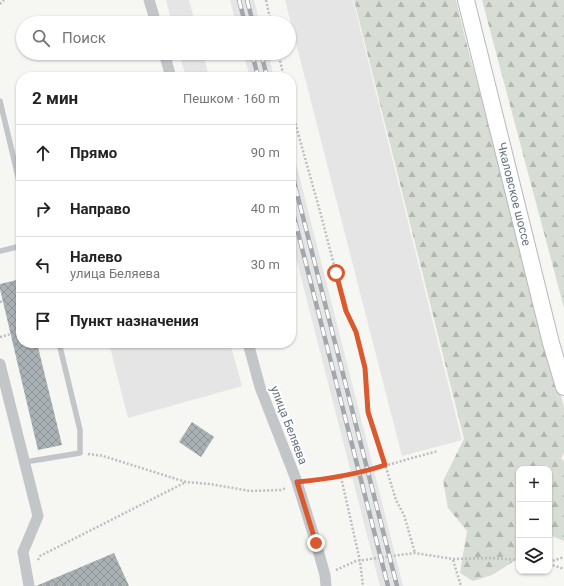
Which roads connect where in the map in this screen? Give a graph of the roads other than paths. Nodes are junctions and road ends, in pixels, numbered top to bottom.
1 (149, 0) edge
2 (466, 0) edge
3 (154, 16) edge
4 (166, 60) edge
5 (170, 72) edge
6 (0, 101) edge
7 (16, 168) edge
8 (16, 247) edge
9 (0, 251) edge
10 (60, 348) edge
11 (249, 348) edge
12 (0, 364) edge
13 (564, 387) edge
14 (24, 462) junction
15 (325, 581) edge
16 (28, 582) edge

1 - 3 street
2 - 13 street, Чкаловское шоссе
4 - 5 street
6 - 7 lane
8 - 9 lane
10 - 14 lane
11 - 15 street, улица Беляева
12 - 14 street
14 - 16 street

